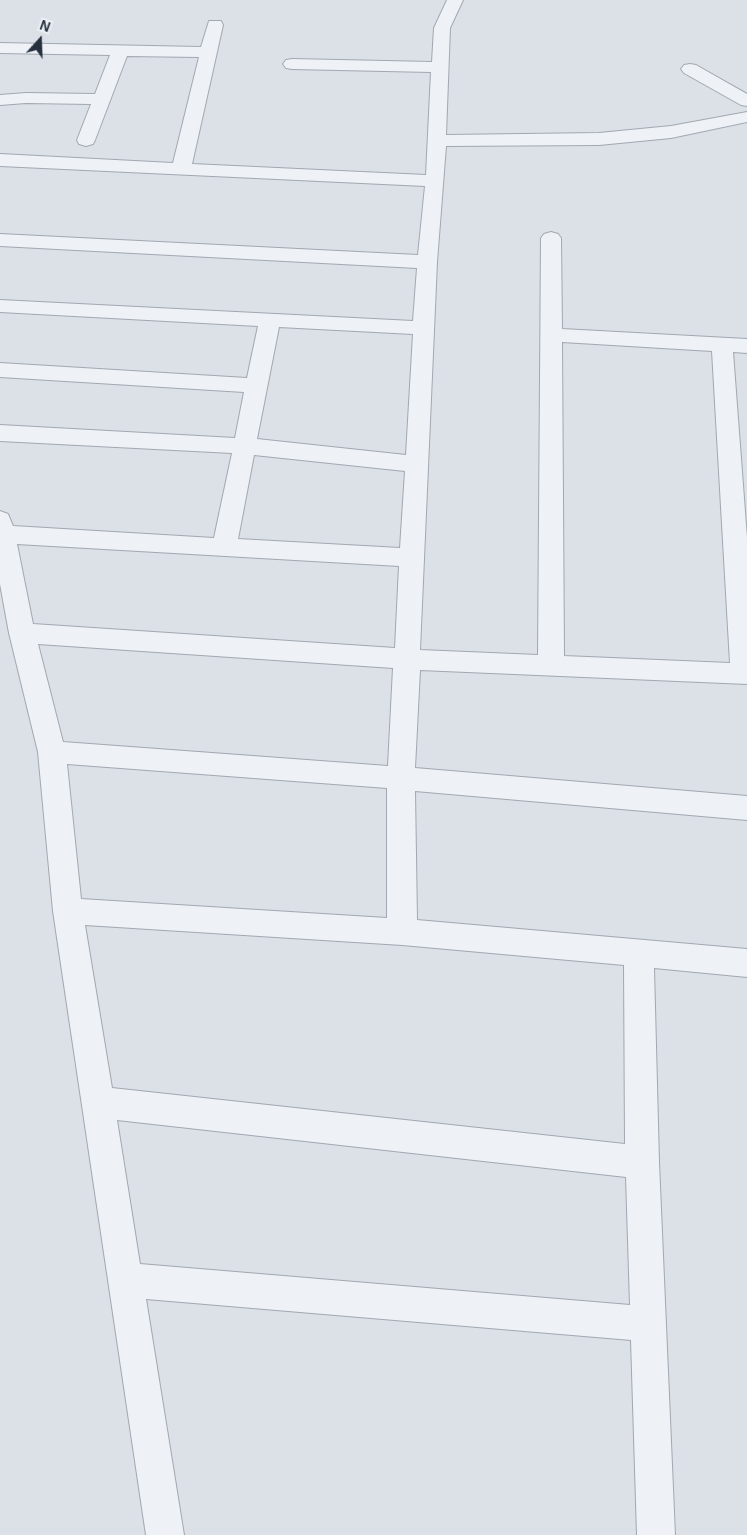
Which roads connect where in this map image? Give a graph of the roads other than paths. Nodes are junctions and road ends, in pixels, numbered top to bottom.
1 (455, 0) edge
2 (215, 25) dead end
3 (0, 48) edge
4 (121, 49) junction
5 (209, 52) junction
6 (292, 64) dead end
7 (440, 67) junction
8 (690, 69) dead end
9 (103, 99) junction
10 (0, 100) edge
11 (747, 104) edge
12 (86, 140) dead end
13 (436, 141) junction
14 (0, 160) edge
15 (181, 169) junction
16 (434, 181) junction
17 (551, 238) dead end
18 (0, 240) edge
19 (427, 262) junction
20 (0, 306) edge
21 (270, 320) junction
22 (424, 328) junction
23 (551, 335) junction
24 (722, 345) junction
25 (747, 346) edge
26 (0, 370) edge
27 (257, 386) junction
28 (0, 433) edge
29 (246, 446) junction
30 (416, 464) junction
31 (1, 527) edge
32 (224, 547) junction
33 (412, 558) junction
34 (22, 633) junction
35 (407, 659) junction
36 (551, 665) junction
37 (746, 674) edge
38 (52, 752) junction
39 (401, 778) junction
40 (747, 808) edge
41 (68, 911) junction
42 (402, 932) junction
43 (639, 953) junction
44 (747, 963) edge
45 (98, 1102) junction
46 (642, 1162) junction
47 (125, 1280) junction
48 (648, 1324) junction
49 (165, 1535) edge
50 (656, 1535) edge

1 - 7 street
2 - 5 street
3 - 4 street
4 - 5 street
4 - 9 street
5 - 15 street
6 - 7 street
7 - 13 street
8 - 11 street
9 - 10 street
9 - 12 street
11 - 13 street
13 - 16 street
14 - 15 street
15 - 16 street
16 - 19 street
17 - 23 street
18 - 19 street
19 - 22 street
20 - 21 street
21 - 22 street
21 - 27 street
22 - 30 street
23 - 24 street
23 - 36 street
24 - 25 street
24 - 37 street
26 - 27 street
27 - 29 street
28 - 29 street
29 - 30 street
29 - 32 street
30 - 33 street
31 - 32 street
31 - 34 street
32 - 33 street
33 - 35 street
34 - 35 street
34 - 38 street
35 - 36 street
35 - 39 street
36 - 37 street
38 - 39 street
38 - 41 street
39 - 40 street
39 - 42 street
41 - 42 street
41 - 45 street
42 - 43 street
43 - 44 street
43 - 46 street
45 - 46 street
45 - 47 street
46 - 48 street
47 - 48 street
47 - 49 street
48 - 50 street

